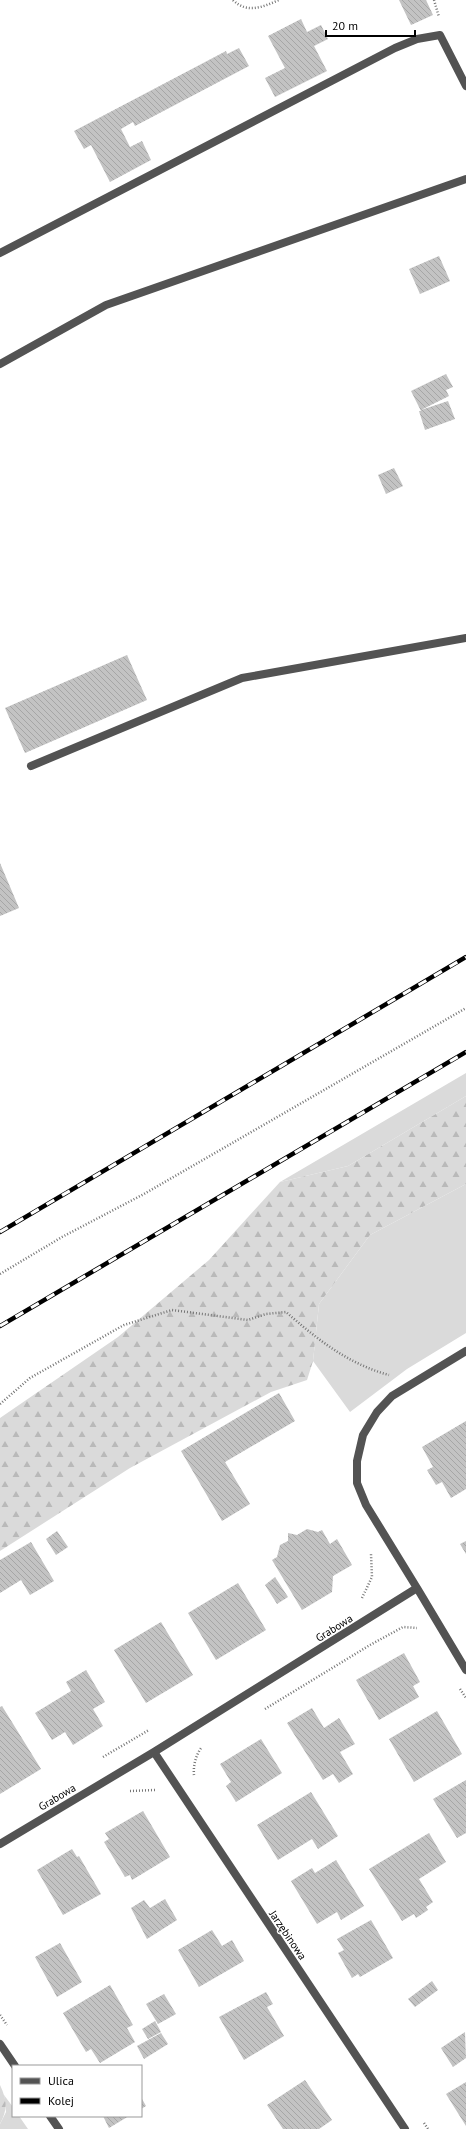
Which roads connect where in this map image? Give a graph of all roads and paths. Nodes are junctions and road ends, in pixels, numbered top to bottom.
1 (233, 0) edge
2 (278, 0) edge
3 (466, 86) edge
4 (466, 178) edge
5 (0, 253) edge
6 (0, 364) edge
7 (466, 638) edge
8 (32, 766) dead end
9 (466, 1008) edge
10 (0, 1274) edge
11 (466, 1351) edge
12 (408, 1385) junction
13 (0, 1404) edge
14 (371, 1552) dead end
15 (417, 1588) junction
16 (360, 1602) dead end
17 (419, 1628) dead end
18 (466, 1670) edge
19 (458, 1685) dead end
20 (466, 1698) edge
21 (263, 1710) dead end
22 (152, 1728) dead end
23 (209, 1743) dead end
24 (202, 1747) dead end
25 (154, 1752) junction
26 (98, 1760) dead end
27 (0, 1844) edge
28 (0, 2044) edge
29 (14, 2065) edge
30 (51, 2117) edge
31 (59, 2129) edge
32 (406, 2129) edge

1 - 2 path
3 - 5 street
4 - 6 street
7 - 8 street
9 - 10 path
11 - 12 street
12 - 13 path
12 - 15 street
14 - 16 path
15 - 18 street
15 - 25 street, Grabowa
17 - 21 path
19 - 20 path
22 - 26 path
23 - 24 path
25 - 27 street, Grabowa
25 - 32 street, Jarzębinowa
28 - 29 street
30 - 31 street

